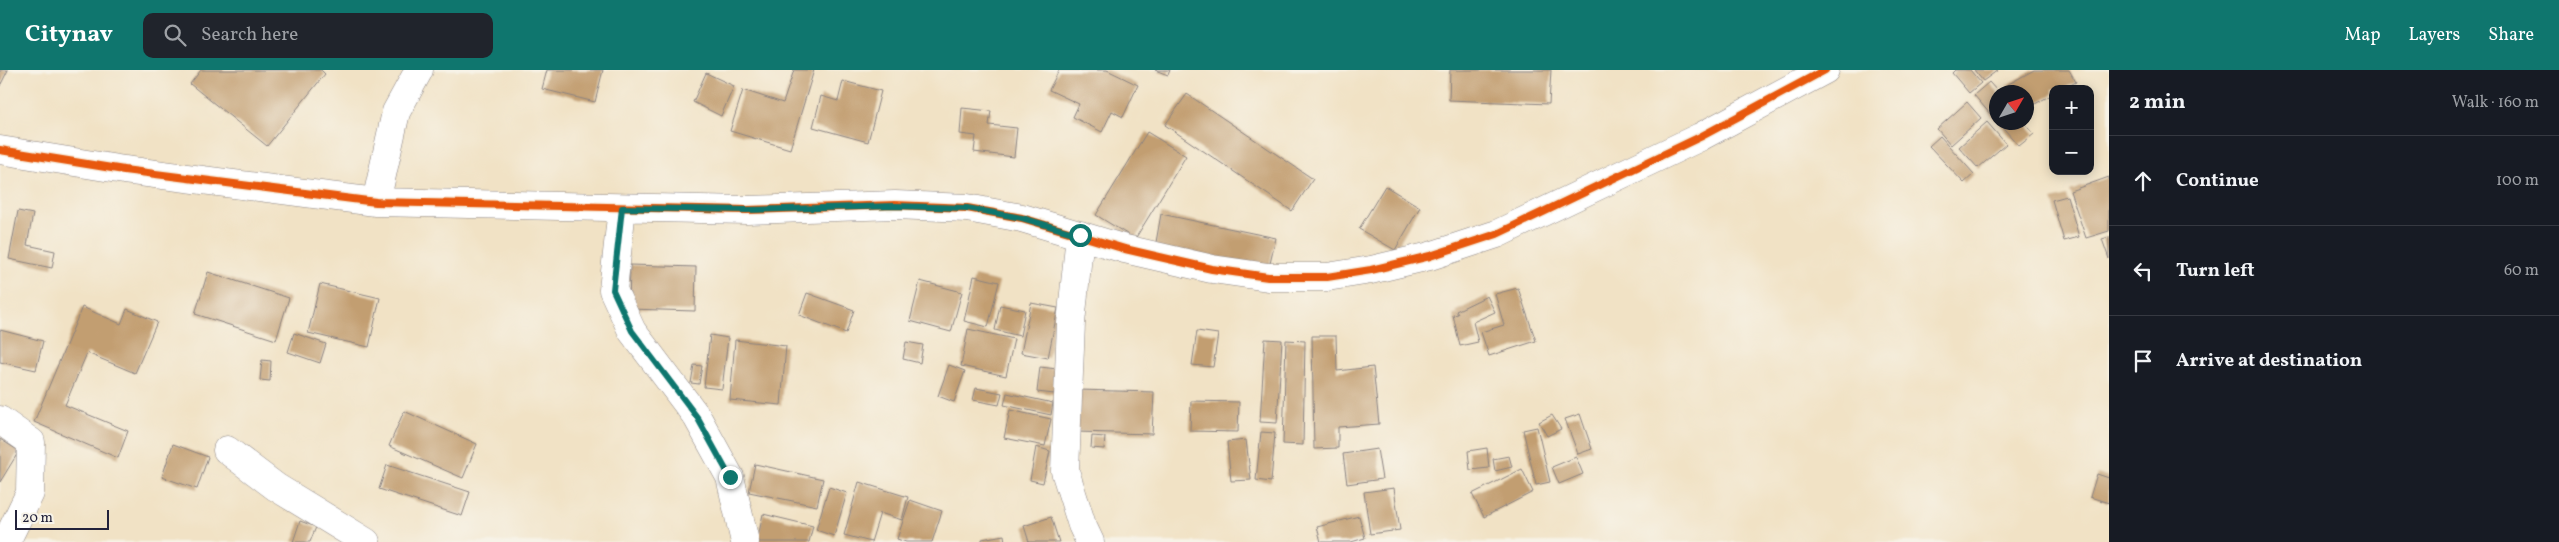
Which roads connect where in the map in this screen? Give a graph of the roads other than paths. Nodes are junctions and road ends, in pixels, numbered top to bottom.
1 (419, 70) edge
2 (1825, 70) edge
3 (0, 150) edge
4 (376, 202) junction
5 (622, 208) junction
6 (1080, 235) junction
7 (0, 420) edge
8 (227, 450) dead end
9 (6, 542) edge
10 (366, 542) edge
11 (744, 542) edge
12 (1090, 542) edge

1 - 4 street
2 - 6 street
3 - 4 street
4 - 5 street
5 - 6 street
5 - 11 street
6 - 12 street
7 - 9 street
8 - 10 street

